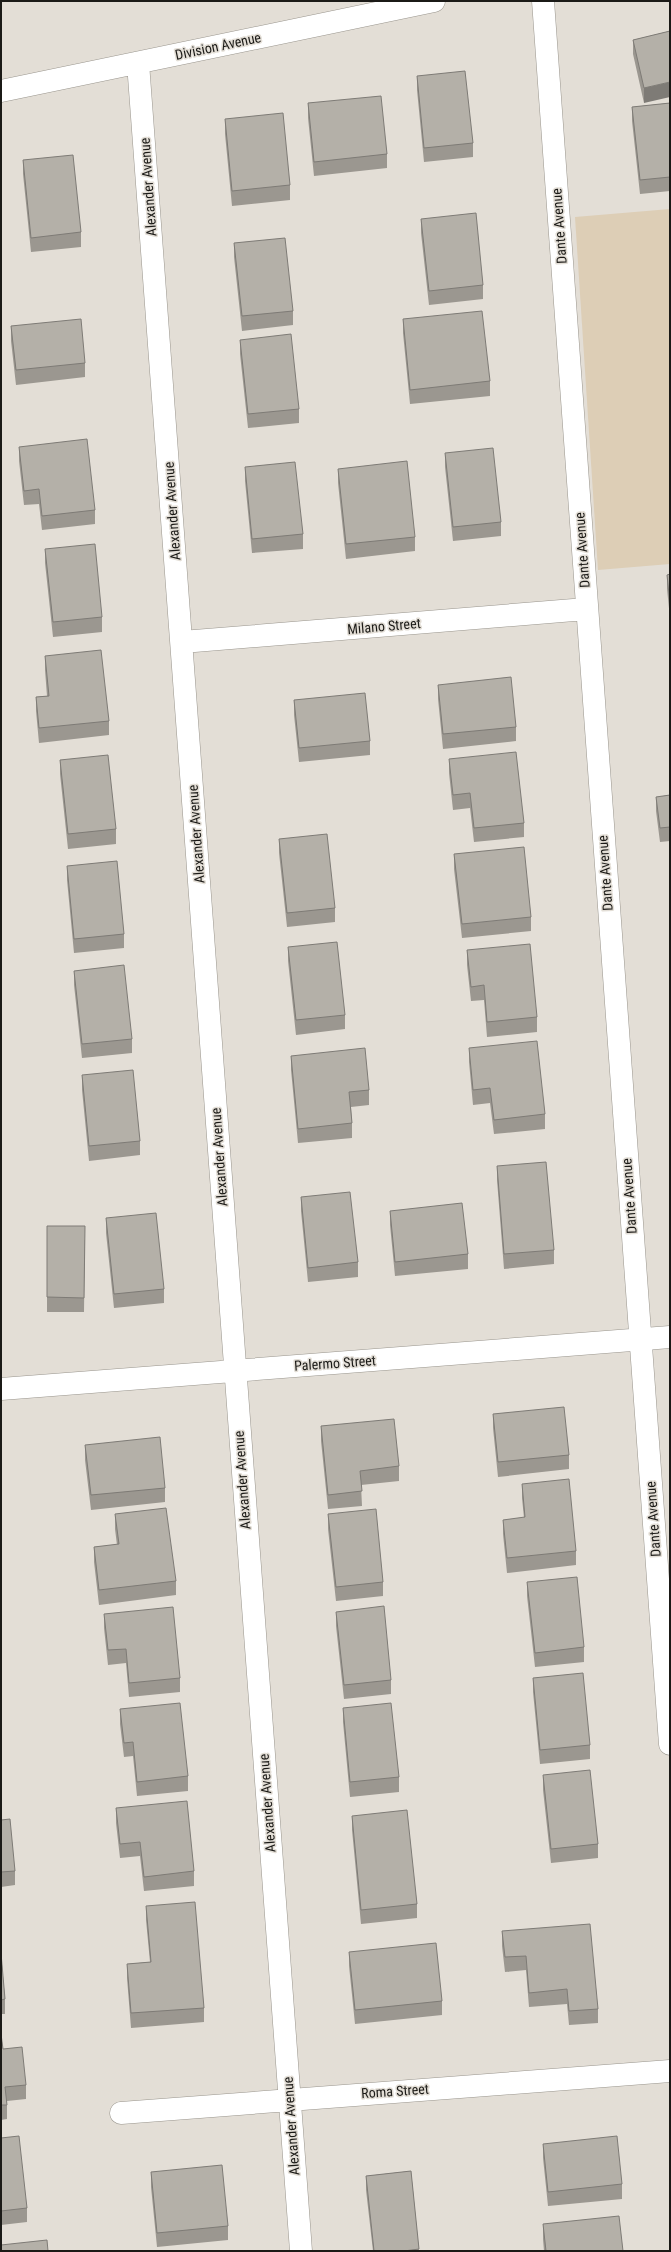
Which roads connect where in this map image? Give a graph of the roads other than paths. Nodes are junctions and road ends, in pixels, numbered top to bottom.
1 (434, 1) edge
2 (543, 1) edge
3 (138, 63) junction
4 (1, 91) edge
5 (586, 609) junction
6 (182, 642) junction
7 (670, 1337) edge
8 (640, 1340) junction
9 (234, 1371) junction
10 (1, 1389) edge
11 (670, 1744) edge
12 (670, 2071) edge
13 (289, 2099) junction
14 (121, 2113) dead end
15 (301, 2251) edge

1 - 3 street, Division Avenue
2 - 5 street, Dante Avenue
3 - 4 street, Division Avenue
3 - 6 street, Alexander Avenue
5 - 6 street, Milano Street
5 - 8 street, Dante Avenue
6 - 9 street, Alexander Avenue
7 - 8 street, Palermo Street
8 - 9 street, Palermo Street
8 - 11 street, Dante Avenue
9 - 10 street, Palermo Street
9 - 13 street, Alexander Avenue
12 - 13 street, Roma Street
13 - 14 street, Roma Street
13 - 15 street, Alexander Avenue

